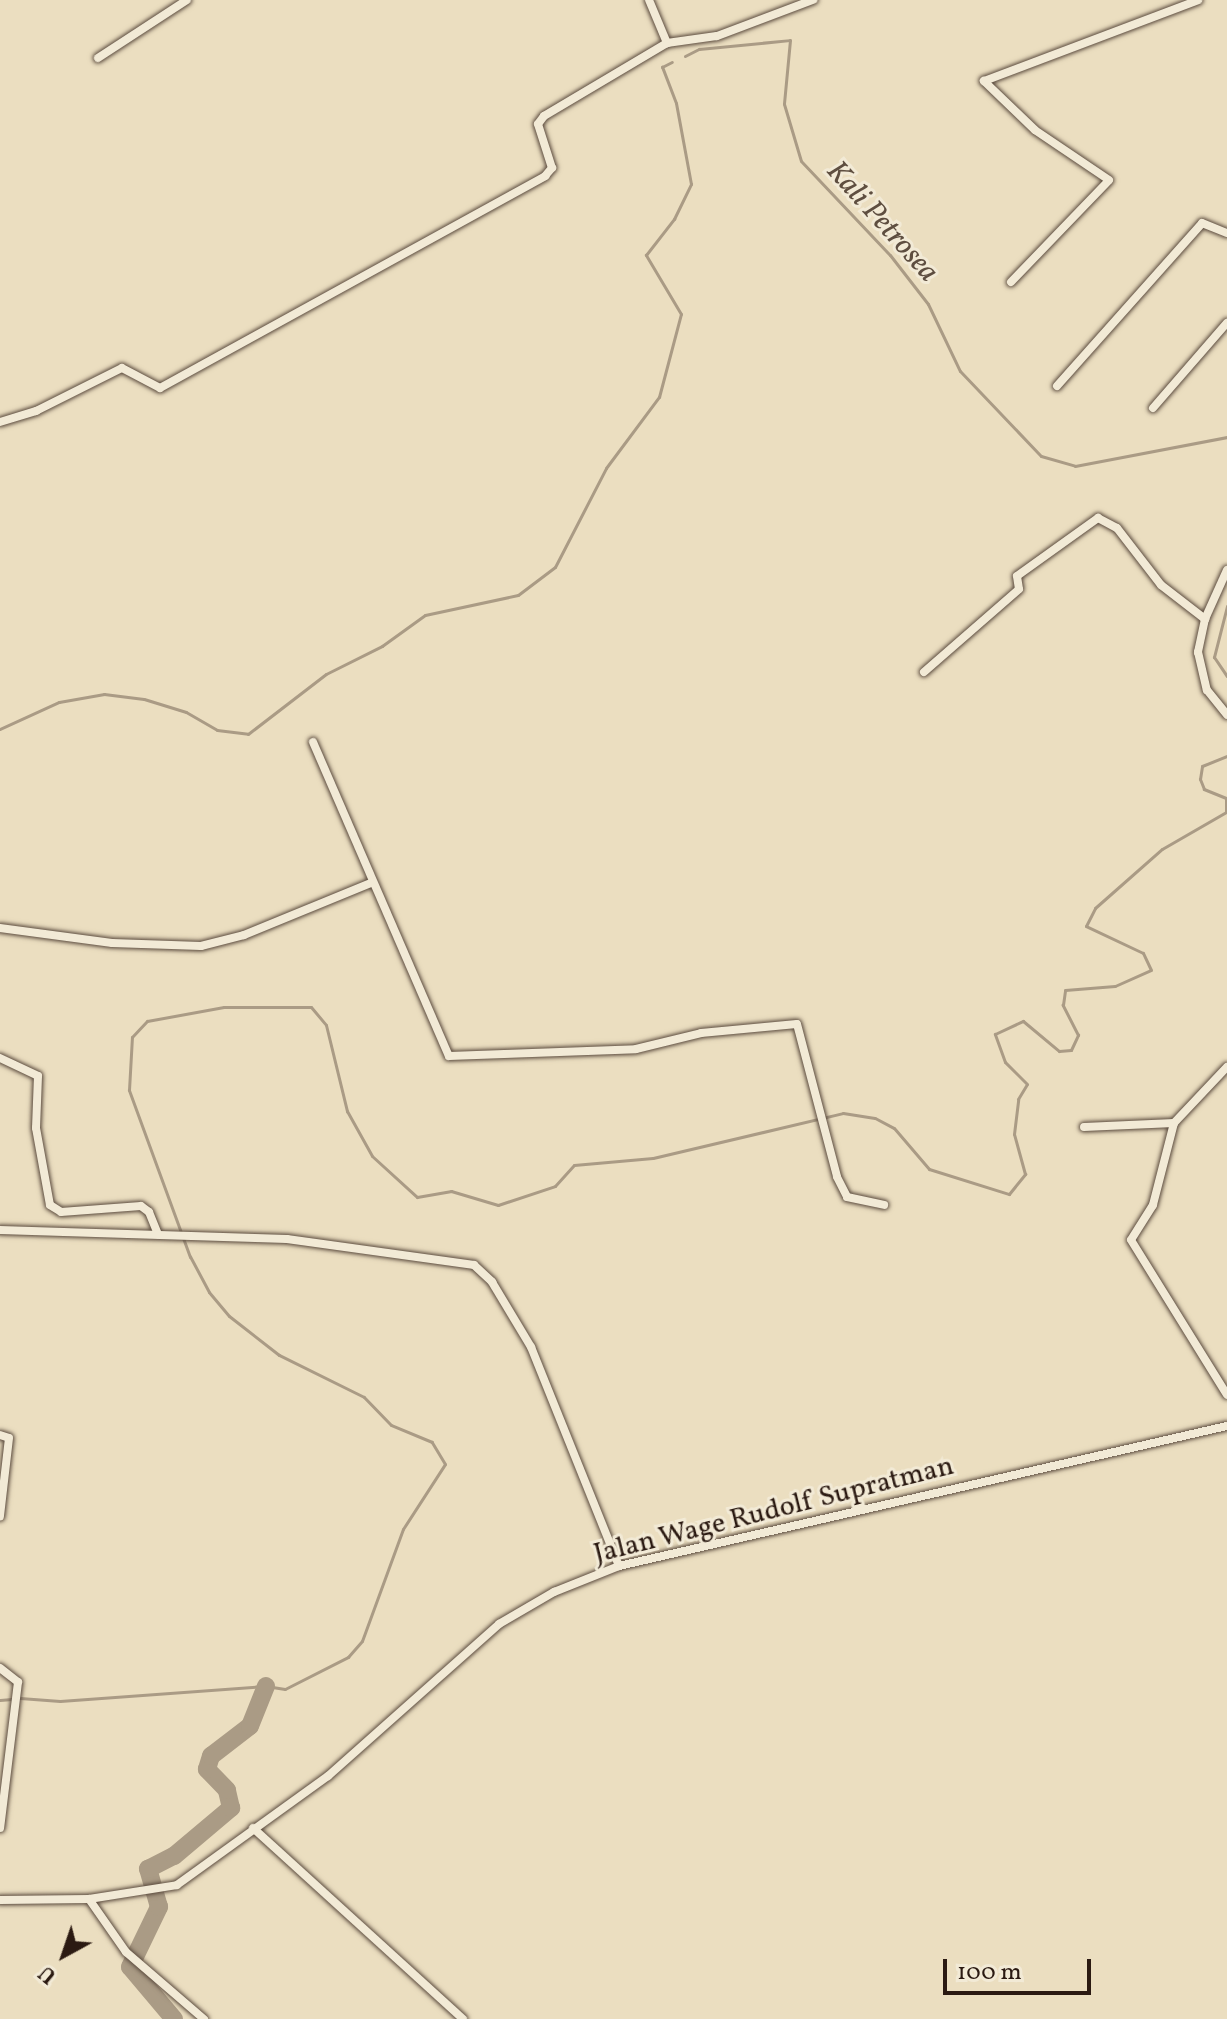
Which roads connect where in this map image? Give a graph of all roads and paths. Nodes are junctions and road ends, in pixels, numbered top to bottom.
1 (187, 0) edge
2 (649, 0) edge
3 (813, 0) edge
4 (1198, 0) edge
5 (667, 43) junction
6 (98, 58) dead end
7 (1227, 233) edge
8 (1011, 282) dead end
9 (1227, 323) edge
10 (1057, 386) dead end
11 (1153, 408) dead end
12 (0, 422) edge
13 (1227, 570) edge
14 (1205, 619) junction
15 (924, 672) dead end
16 (1227, 715) edge
17 (313, 742) dead end
18 (371, 883) junction
19 (0, 928) edge
20 (0, 1058) edge
21 (1227, 1067) edge
22 (1174, 1123) junction
23 (1084, 1127) dead end
24 (884, 1205) dead end
25 (0, 1230) edge
26 (163, 1235) junction
27 (1227, 1395) edge
28 (1227, 1426) edge
29 (0, 1435) edge
30 (0, 1516) edge
31 (619, 1566) junction
32 (0, 1668) edge
33 (0, 1828) edge
34 (253, 1828) junction
35 (89, 1899) junction
36 (0, 1900) edge
37 (204, 2019) edge
38 (463, 2019) edge

1 - 6 street
2 - 5 street
3 - 5 street
4 - 8 street
5 - 12 street
7 - 10 street
9 - 11 street
13 - 14 street
14 - 15 street
14 - 16 street
17 - 18 street
18 - 19 street
18 - 24 street
20 - 26 street
21 - 22 street
22 - 23 street
22 - 27 street
25 - 26 street
26 - 31 street
28 - 31 street, Jalan Wage Rudolf Supratman
29 - 30 street
31 - 34 street, Jalan Wage Rudolf Supratman
32 - 33 street
34 - 35 street, Jalan Wage Rudolf Supratman
34 - 38 street
35 - 36 street, Jalan Wage Rudolf Supratman
35 - 37 street

